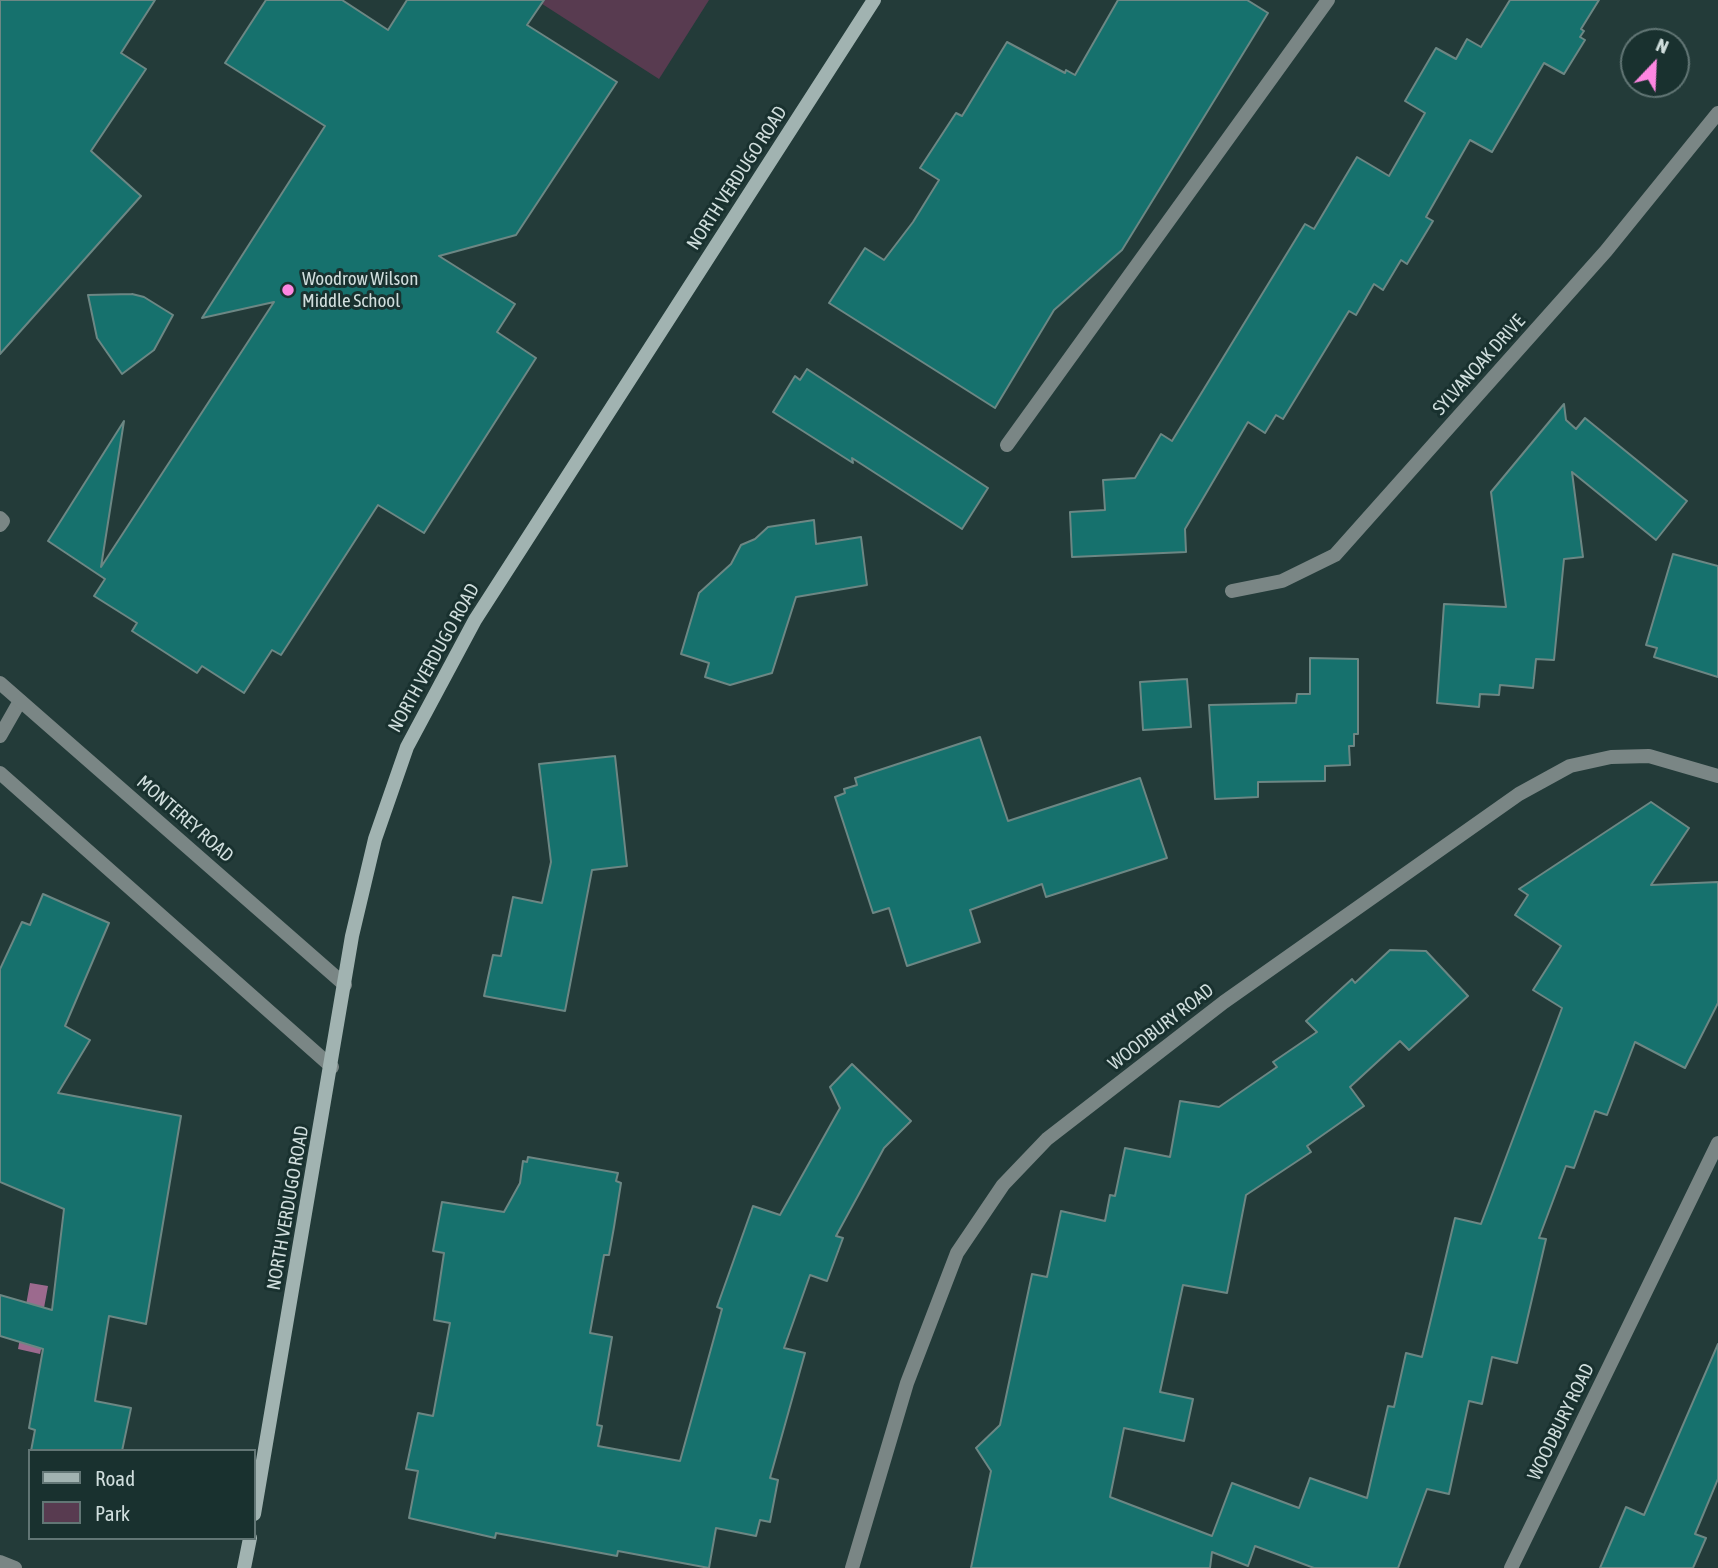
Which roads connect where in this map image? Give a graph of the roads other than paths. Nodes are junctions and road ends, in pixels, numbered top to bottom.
1 (874, 0) edge
2 (1328, 0) edge
3 (1718, 114) edge
4 (1007, 446) dead end
5 (0, 518) edge
6 (0, 525) edge
7 (1233, 591) dead end
8 (0, 683) edge
9 (20, 701) junction
10 (0, 736) edge
11 (0, 773) edge
12 (1718, 776) edge
13 (345, 985) junction
14 (332, 1067) junction
15 (1718, 1143) edge
16 (256, 1503) edge
17 (250, 1540) edge
18 (0, 1562) edge
19 (15, 1568) edge
20 (244, 1568) edge
21 (852, 1568) edge
22 (1511, 1568) edge

1 - 13 main road, NORTH VERDUGO ROAD
2 - 4 street
3 - 7 street, SYLVANOAK DRIVE
5 - 6 street
8 - 9 street, MONTEREY ROAD
9 - 10 street
9 - 13 street, MONTEREY ROAD
11 - 14 street
12 - 21 street, WOODBURY ROAD
13 - 14 main road, NORTH VERDUGO ROAD
14 - 16 main road, NORTH VERDUGO ROAD
15 - 22 street, WOODBURY ROAD
17 - 20 main road
18 - 19 street

